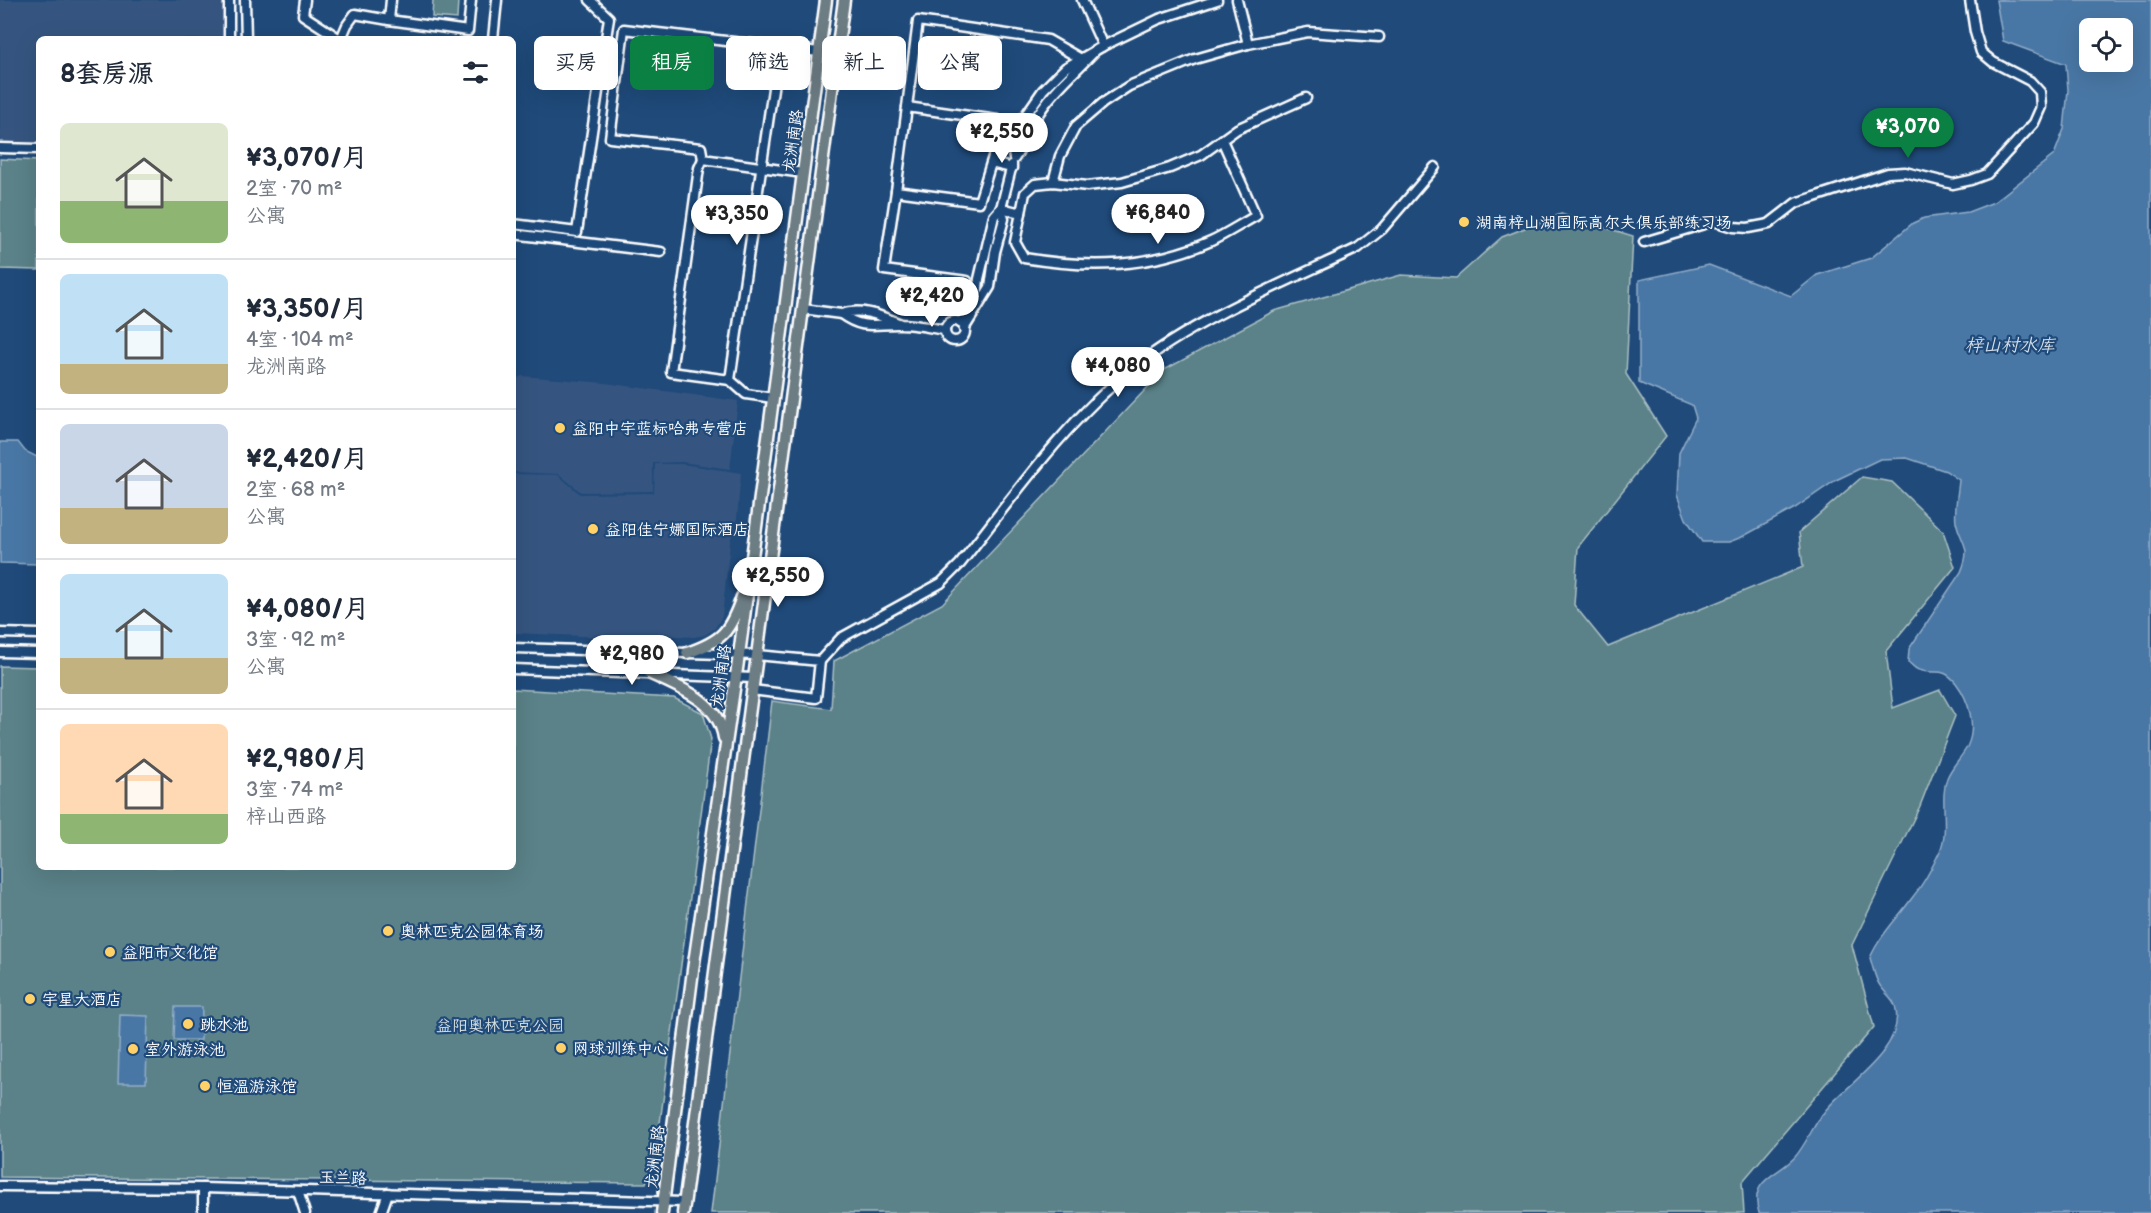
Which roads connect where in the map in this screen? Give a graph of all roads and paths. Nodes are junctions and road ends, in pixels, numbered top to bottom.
1 (229, 0) edge
2 (245, 0) edge
3 (305, 0) edge
4 (391, 0) edge
5 (471, 0) edge
6 (497, 0) edge
7 (590, 0) edge
8 (826, 0) edge
9 (844, 0) edge
10 (1082, 0) edge
11 (1217, 0) edge
12 (1237, 0) edge
13 (1970, 0) edge
14 (389, 20) junction
15 (468, 35) edge
16 (229, 36) edge
17 (246, 36) edge
18 (335, 36) edge
19 (342, 36) edge
20 (493, 36) edge
21 (1379, 36) dead end
22 (726, 41) edge
23 (1248, 44) junction
24 (1099, 48) junction
25 (810, 51) edge
26 (819, 52) junction
27 (1081, 59) junction
28 (773, 90) edge
29 (1306, 98) dead end
30 (907, 106) junction
31 (1222, 140) junction
32 (0, 148) edge
33 (36, 149) edge
34 (703, 159) junction
35 (991, 163) junction
36 (1013, 163) junction
37 (1435, 166) dead end
38 (762, 167) junction
39 (803, 173) junction
40 (1053, 182) junction
41 (896, 191) junction
42 (1001, 208) junction
43 (1021, 213) junction
44 (516, 224) edge
45 (516, 234) edge
46 (1644, 242) dead end
47 (661, 252) dead end
48 (967, 281) dead end
49 (803, 309) junction
50 (962, 326) junction
51 (945, 330) junction
52 (730, 380) junction
53 (773, 398) junction
54 (750, 574) junction
55 (0, 633) edge
56 (36, 634) edge
57 (516, 648) edge
58 (0, 652) edge
59 (36, 653) edge
60 (687, 653) junction
61 (739, 655) junction
62 (757, 655) junction
63 (820, 661) junction
64 (516, 669) edge
65 (649, 673) junction
66 (736, 676) junction
67 (753, 678) junction
68 (752, 690) junction
69 (725, 748) junction
70 (0, 1186) edge
71 (203, 1188) junction
72 (298, 1191) junction
73 (388, 1193) junction
74 (663, 1200) junction
75 (684, 1208) edge
76 (203, 1213) edge
77 (304, 1213) edge
78 (381, 1213) edge
79 (662, 1213) edge

1 - 16 street
2 - 17 street
3 - 18 street
4 - 14 street
5 - 15 street
6 - 20 street
7 - 44 street
8 - 26 main road, 龙洲南路
9 - 49 main road, 龙洲南路
10 - 24 street
11 - 24 street
12 - 23 street
13 - 46 street
14 - 15 street
14 - 19 street
21 - 23 street
22 - 34 street
23 - 40 street
24 - 27 street
24 - 36 street
25 - 26 street
26 - 39 main road, 龙洲南路
27 - 30 street
27 - 36 street
28 - 38 street
29 - 31 street
30 - 35 street
30 - 41 street
31 - 40 street
31 - 43 street
32 - 33 street
34 - 38 street
34 - 52 street
35 - 36 street
35 - 41 street
36 - 42 street
37 - 63 street
38 - 39 street
38 - 52 street
39 - 53 main road, 龙洲南路
40 - 43 street
41 - 48 street
42 - 43 street
42 - 50 street
45 - 47 street
49 - 51 street
49 - 62 main road, 龙洲南路
50 - 51 street
50 - 51 street
52 - 53 street
53 - 54 main road, 龙洲南路
54 - 60 main road
54 - 61 main road, 龙洲南路
55 - 56 street
57 - 60 street
58 - 59 street
60 - 61 street
61 - 62 street
61 - 66 main road, 龙洲南路
62 - 63 street
62 - 67 main road, 龙洲南路
63 - 68 street
64 - 65 street
65 - 66 street
65 - 69 main road
66 - 67 street
66 - 69 main road, 龙洲南路
67 - 68 main road, 龙洲南路
68 - 75 main road, 龙洲南路
69 - 74 main road, 龙洲南路
70 - 71 street, 玉兰路
71 - 72 street, 玉兰路
71 - 76 street
72 - 73 street, 玉兰路
72 - 77 street
73 - 74 street, 玉兰路
73 - 78 street
74 - 75 street, 玉兰路
74 - 79 main road, 龙洲南路

